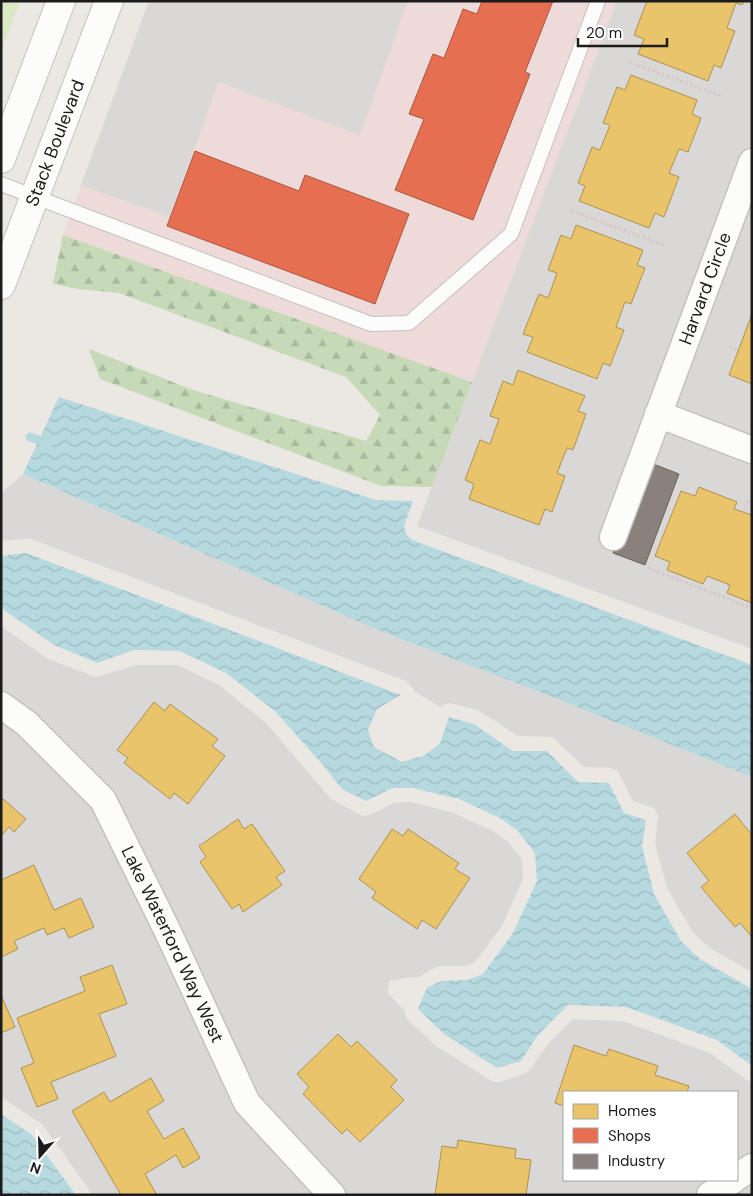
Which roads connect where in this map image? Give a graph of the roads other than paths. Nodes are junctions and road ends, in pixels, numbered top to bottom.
1 (61, 1) edge
2 (109, 1) edge
3 (598, 1) edge
4 (1, 159) edge
5 (752, 162) edge
6 (1, 184) edge
7 (35, 196) junction
8 (1, 285) edge
9 (658, 414) junction
10 (752, 450) edge
11 (613, 537) dead end
12 (1, 705) edge
13 (752, 1167) edge
14 (738, 1176) edge
15 (731, 1181) edge
16 (332, 1195) edge
17 (710, 1195) edge

1 - 4 street
2 - 7 street, Stack Boulevard
3 - 7 lane
5 - 9 street, Harvard Circle
6 - 7 lane
7 - 8 street, Stack Boulevard
9 - 10 street
9 - 11 street, Harvard Circle
12 - 16 street, Lake Waterford Way West
13 - 14 street
15 - 17 street

